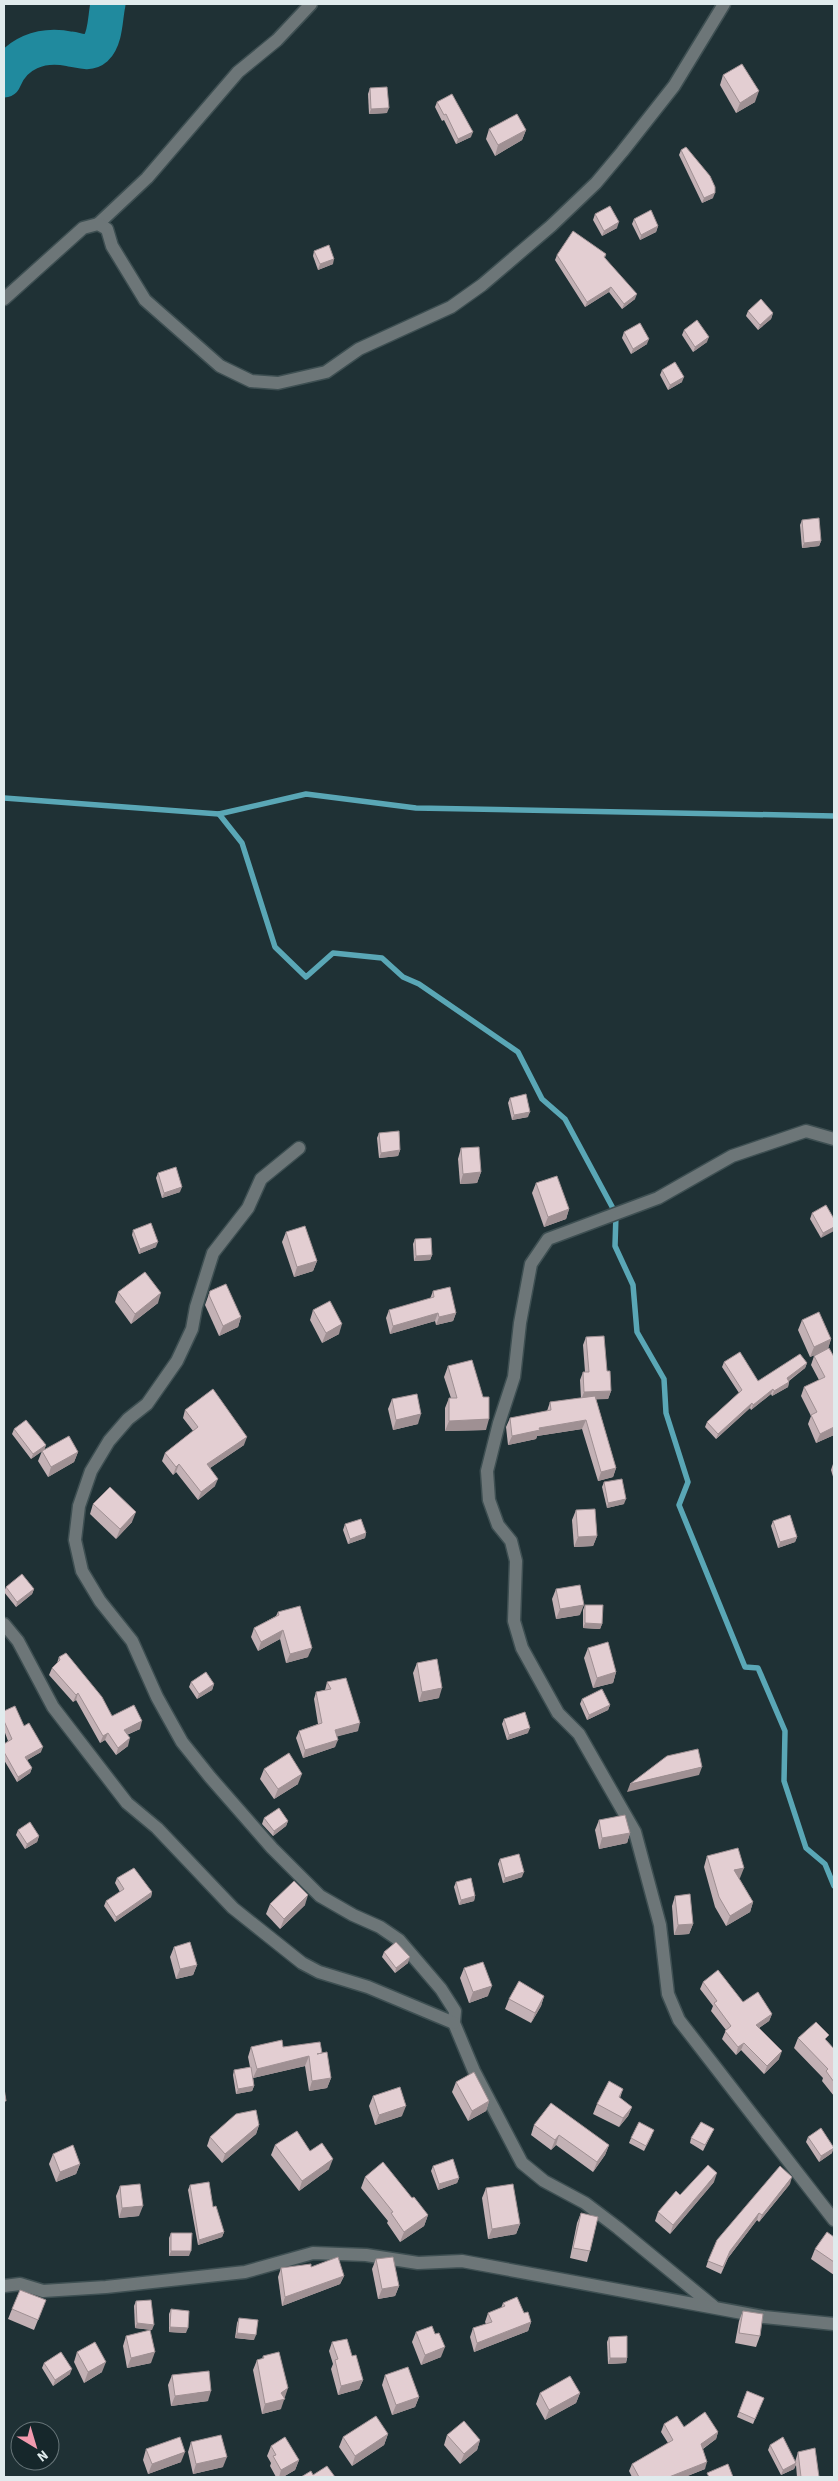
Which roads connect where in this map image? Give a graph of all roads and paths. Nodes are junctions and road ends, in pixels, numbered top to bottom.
1 (311, 4) edge
2 (724, 4) edge
3 (98, 224) junction
4 (4, 299) edge
5 (834, 1139) edge
6 (299, 1148) dead end
7 (4, 1624) edge
8 (454, 2023) junction
9 (834, 2220) edge
10 (4, 2286) edge
11 (713, 2306) junction
12 (834, 2324) edge

1 - 3 street
2 - 3 street
3 - 4 street
5 - 9 street
6 - 8 street
7 - 8 street
8 - 11 street
10 - 11 street
11 - 12 street

